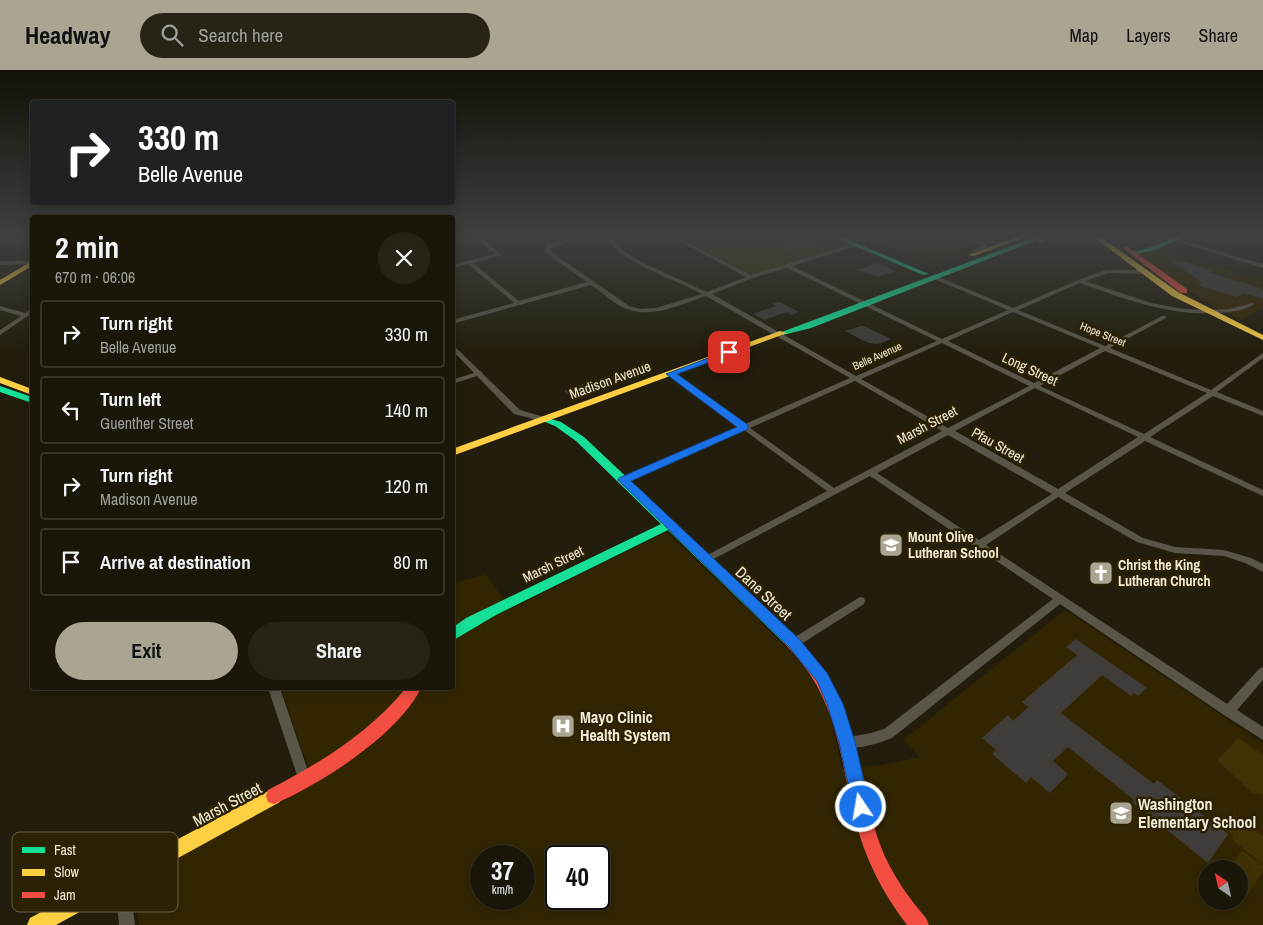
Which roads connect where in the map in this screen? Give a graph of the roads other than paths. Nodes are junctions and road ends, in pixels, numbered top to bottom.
1 (13, 275) edge
2 (484, 275) edge
3 (580, 275) edge
4 (662, 275) edge
5 (747, 275) edge
6 (758, 275) edge
7 (806, 275) edge
8 (1097, 275) edge
9 (1148, 275) edge
10 (1162, 275) edge
11 (930, 276) joint
12 (751, 277) junction
13 (1080, 281) junction
14 (0, 283) edge
15 (591, 283) junction
16 (707, 294) junction
17 (861, 302) junction
18 (518, 303) junction
19 (1251, 304) dead end
20 (0, 308) edge
21 (1012, 310) junction
22 (30, 312) edge
23 (1213, 312) junction
24 (26, 315) junction
25 (1164, 317) dead end
26 (455, 321) edge
27 (1263, 332) edge
28 (0, 333) edge
29 (777, 335) junction
30 (1263, 338) edge
31 (942, 341) junction
32 (1104, 348) junction
33 (455, 349) edge
34 (1263, 355) edge
35 (480, 374) junction
36 (671, 374) junction
37 (0, 380) edge
38 (855, 380) junction
39 (455, 381) edge
40 (1034, 385) junction
41 (0, 389) edge
42 (30, 391) edge
43 (1212, 392) junction
44 (30, 399) edge
45 (1263, 414) edge
46 (545, 420) junction
47 (744, 427) junction
48 (948, 431) junction
49 (1144, 437) junction
50 (455, 452) edge
51 (870, 472) junction
52 (623, 480) junction
53 (834, 492) junction
54 (1058, 493) junction
55 (1263, 493) edge
56 (669, 525) junction
57 (979, 545) junction
58 (706, 560) junction
59 (1263, 568) edge
60 (1060, 599) junction
61 (860, 601) dead end
62 (455, 634) edge
63 (794, 643) junction
64 (1263, 672) edge
65 (275, 690) edge
66 (413, 690) edge
67 (1228, 711) junction
68 (1263, 734) edge
69 (847, 742) junction
70 (304, 780) junction
71 (178, 849) edge
72 (61, 912) edge
73 (126, 912) edge
74 (37, 925) edge
75 (127, 925) edge
76 (919, 925) edge

1 - 14 main road
2 - 18 street
3 - 15 street
4 - 16 street, Pfau Street
5 - 12 street
6 - 12 street
7 - 17 street, Long Street
8 - 13 street, Belle Avenue
9 - 23 main road
10 - 23 main road
11 - 17 main road, Madison Avenue
11 - 21 street, Hope Street
12 - 16 street
13 - 21 street, Belle Avenue
13 - 23 street
15 - 16 street
15 - 18 street
16 - 29 street, Pfau Street
17 - 29 main road, Madison Avenue
17 - 31 street, Long Street
18 - 26 street
19 - 23 street
20 - 24 street
21 - 31 street, Belle Avenue
21 - 32 street, Hope Street
22 - 24 street
23 - 27 main road
23 - 30 main road
24 - 28 street
25 - 32 street, Marsh Street
29 - 36 main road, Madison Avenue
29 - 38 street, Pfau Street
31 - 38 street, Belle Avenue
31 - 40 street, Long Street
32 - 40 street, Marsh Street
32 - 43 street, Hope Street
33 - 35 street
34 - 43 street
35 - 39 street
35 - 46 street
36 - 46 main road, Madison Avenue
36 - 47 street
37 - 42 main road
38 - 47 street, Belle Avenue
38 - 48 street, Pfau Street
40 - 48 street, Marsh Street
40 - 49 street, Long Street
41 - 44 main road
43 - 45 street, Hope Street
43 - 49 street
46 - 50 main road, Madison Avenue
46 - 52 main road, Dane Street
47 - 52 street, Belle Avenue
47 - 53 street
48 - 51 street, Marsh Street
48 - 54 street, Pfau Street
49 - 54 street
49 - 55 street, Long Street
51 - 53 street, Marsh Street
51 - 57 street
52 - 56 main road, Dane Street
53 - 58 street, Marsh Street
54 - 57 street
54 - 59 street, Pfau Street
56 - 58 main road, Dane Street
56 - 62 main road, Marsh Street
57 - 60 street
58 - 63 main road, Dane Street
60 - 67 street
60 - 69 street
61 - 63 street
63 - 69 main road, Dane Street
64 - 67 street
65 - 70 street
66 - 70 main road, Marsh Street
67 - 68 street
69 - 76 main road, Dane Street
70 - 71 main road, Marsh Street
72 - 74 main road, Marsh Street
73 - 75 street

